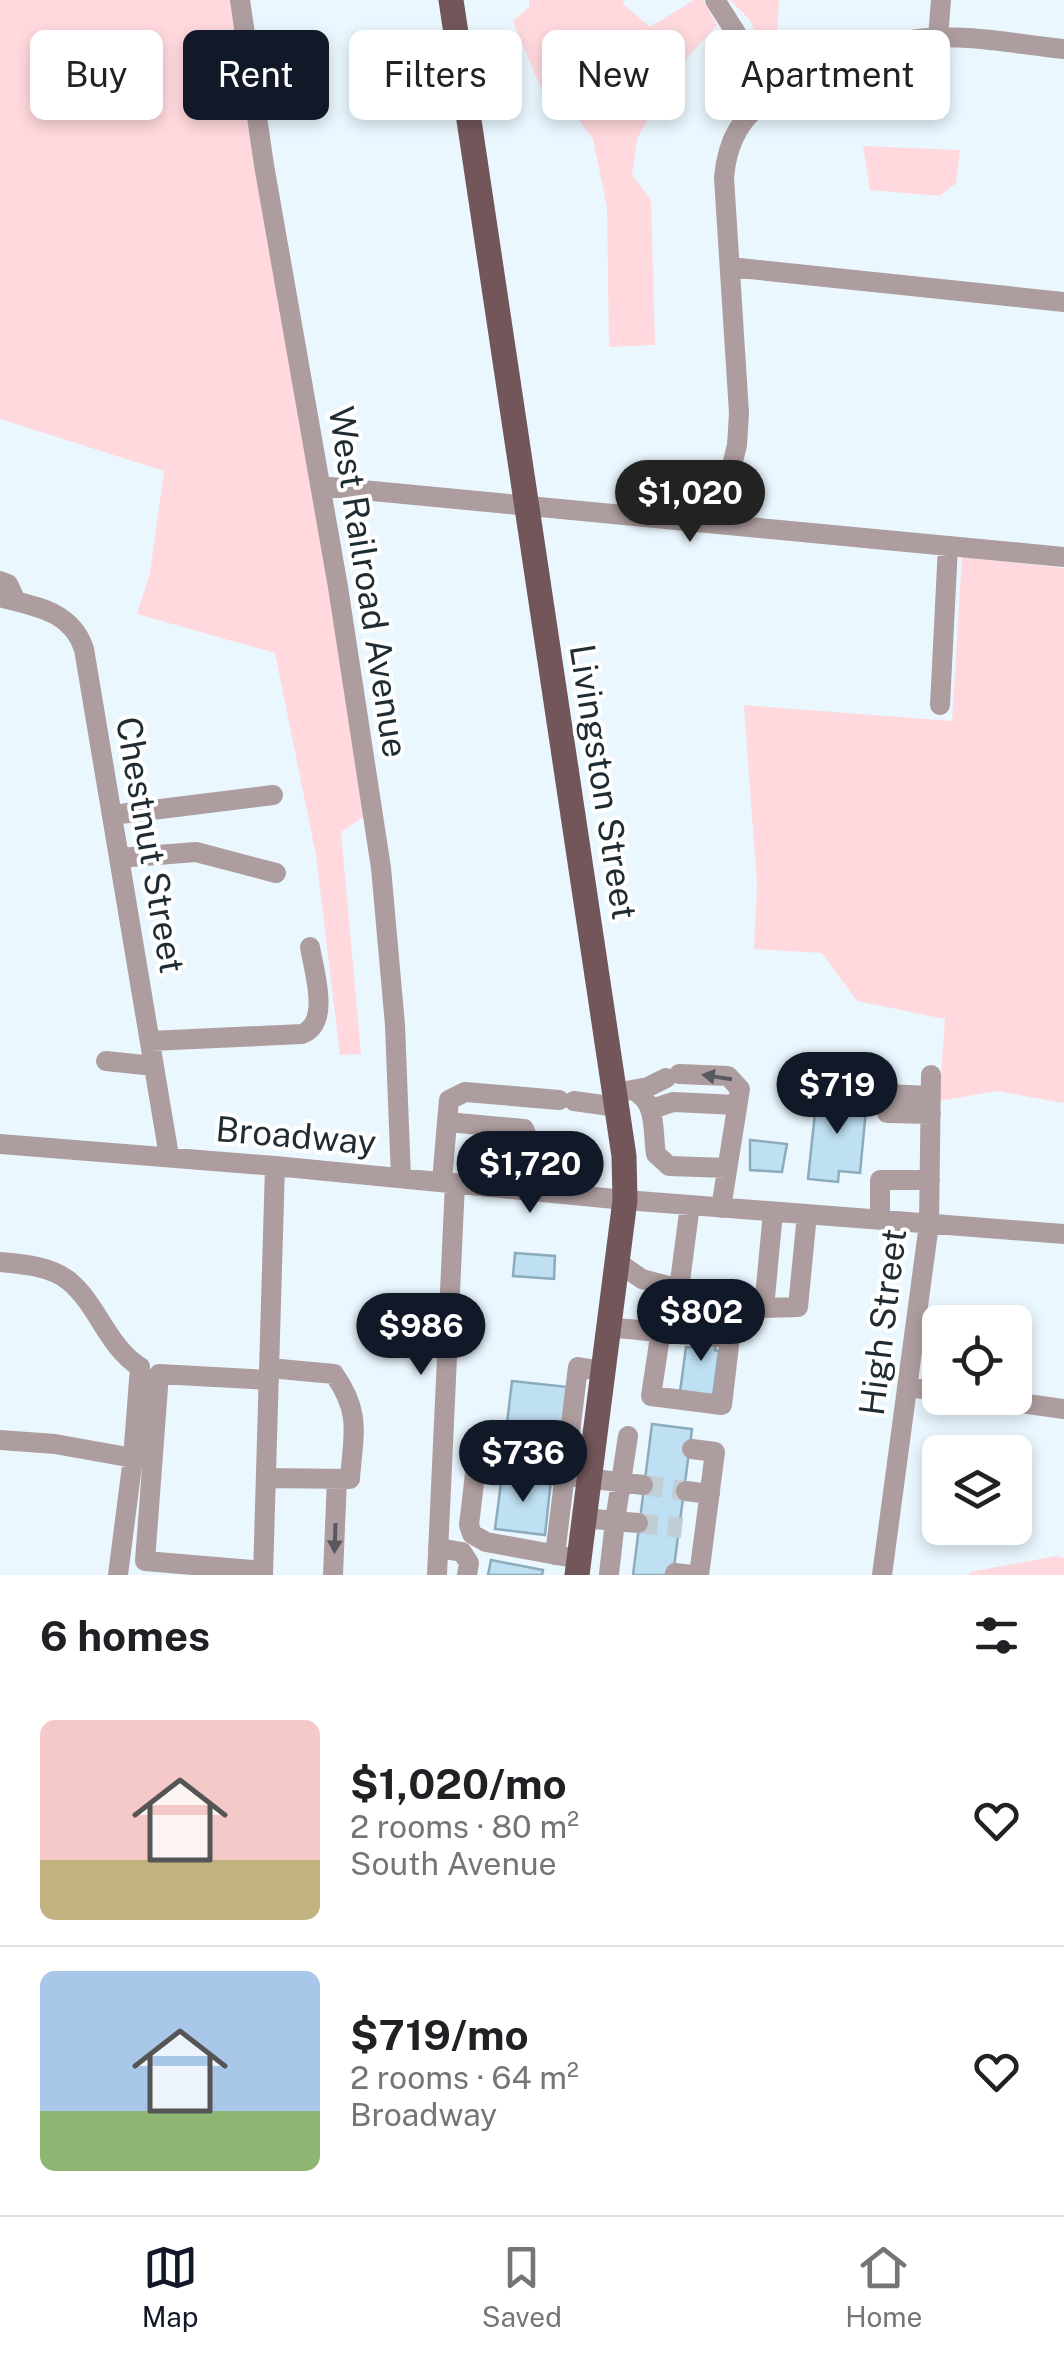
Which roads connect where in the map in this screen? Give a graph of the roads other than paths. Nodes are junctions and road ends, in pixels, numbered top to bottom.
1 (240, 0) edge
2 (451, 0) edge
3 (716, 0) edge
4 (941, 0) edge
5 (735, 30) edge
6 (939, 30) edge
7 (950, 39) edge
8 (1064, 49) edge
9 (744, 120) edge
10 (730, 267) junction
11 (1064, 302) edge
12 (320, 486) junction
13 (526, 505) junction
14 (718, 523) junction
15 (948, 546) junction
16 (1064, 557) edge
17 (0, 581) edge
18 (8, 599) edge
19 (940, 705) dead end
20 (274, 795) dead end
21 (112, 815) junction
22 (119, 858) junction
23 (276, 873) dead end
24 (310, 947) dead end
25 (150, 1041) junction
26 (106, 1061) dead end
27 (154, 1066) junction
28 (643, 1088) junction
29 (931, 1095) dead end
30 (737, 1105) junction
31 (658, 1107) junction
32 (447, 1122) junction
33 (0, 1144) edge
34 (169, 1156) junction
35 (276, 1166) junction
36 (727, 1168) junction
37 (401, 1178) junction
38 (930, 1180) junction
39 (448, 1182) junction
40 (525, 1190) junction
41 (625, 1200) junction
42 (690, 1206) junction
43 (721, 1208) junction
44 (773, 1212) junction
45 (807, 1214) junction
46 (880, 1220) junction
47 (929, 1224) junction
48 (1064, 1234) edge
49 (0, 1262) edge
50 (617, 1262) junction
51 (609, 1328) junction
52 (661, 1330) junction
53 (269, 1374) junction
54 (908, 1387) junction
55 (922, 1389) edge
56 (1032, 1404) edge
57 (1064, 1408) edge
58 (628, 1436) dead end
59 (0, 1440) edge
60 (692, 1449) dead end
61 (133, 1458) junction
62 (266, 1478) junction
63 (577, 1479) junction
64 (338, 1480) junction
65 (620, 1483) junction
66 (643, 1485) tunnel mouth
67 (686, 1491) tunnel mouth
68 (710, 1494) junction
69 (584, 1518) junction
70 (615, 1522) junction
71 (638, 1523) tunnel mouth
72 (682, 1528) tunnel mouth
73 (705, 1530) junction
74 (438, 1548) junction
75 (570, 1563) edge
76 (144, 1568) edge
77 (263, 1573) edge
78 (609, 1574) edge
79 (689, 1574) edge
80 (118, 1575) edge
81 (334, 1575) edge
82 (436, 1575) edge
83 (467, 1575) edge
84 (882, 1575) edge

1 - 12 street, West Railroad Avenue
2 - 13 main road, Livingston Street
3 - 5 street
4 - 6 street
7 - 8 street
9 - 10 street
10 - 11 street
10 - 14 street
12 - 13 street
12 - 37 street, West Railroad Avenue
13 - 14 street
13 - 28 main road, Livingston Street
14 - 15 street
15 - 16 street
15 - 19 street
17 - 18 street
18 - 21 street, Chestnut Street
20 - 21 street
21 - 22 street, Chestnut Street
22 - 23 street
22 - 25 street, Chestnut Street
24 - 25 street
25 - 27 street, Chestnut Street
26 - 27 street
27 - 34 street, Chestnut Street
30 -> 28 street
28 - 31 street
28 - 32 street
28 - 41 main road, Livingston Street
29 - 38 street, High Street
30 - 31 street
30 - 36 street
31 - 36 street
32 - 39 street
32 - 40 street
33 - 34 street, Broadway
34 - 35 street, Broadway
35 - 37 street, Broadway
35 - 53 street
36 - 43 street
37 - 39 street, Broadway
38 - 46 street
38 - 47 street, High Street
39 - 40 street, Broadway
39 - 74 street
40 - 41 street, Broadway
41 - 42 street, Broadway
41 - 50 main road, Livingston Street
42 - 43 street, Broadway
42 - 50 street
43 - 44 street, Broadway
44 - 45 street, Broadway
44 - 45 street
45 - 46 street, Broadway
46 - 47 street, Broadway
47 - 48 street, Broadway
47 - 54 street, High Street
49 - 61 street
50 - 51 main road, Livingston Street
51 - 52 street
51 - 63 main road, Livingston Street
52 - 52 street
53 - 62 street
53 - 64 street
53 - 76 street
54 - 55 street
54 - 84 street, High Street
56 - 57 street
58 - 65 street
59 - 61 street
60 - 68 street
61 - 80 street
62 - 64 street
62 - 77 street
63 - 65 street
63 - 69 main road, Livingston Street
63 - 75 street
63 - 75 street
64 -> 81 street
65 - 66 street
65 - 70 street
67 - 68 street
68 - 73 street
69 - 70 street
69 - 75 main road, Livingston Street
70 - 71 street
70 - 78 street
72 - 73 street
73 - 79 street
74 - 82 street
74 - 83 street
76 - 77 street

